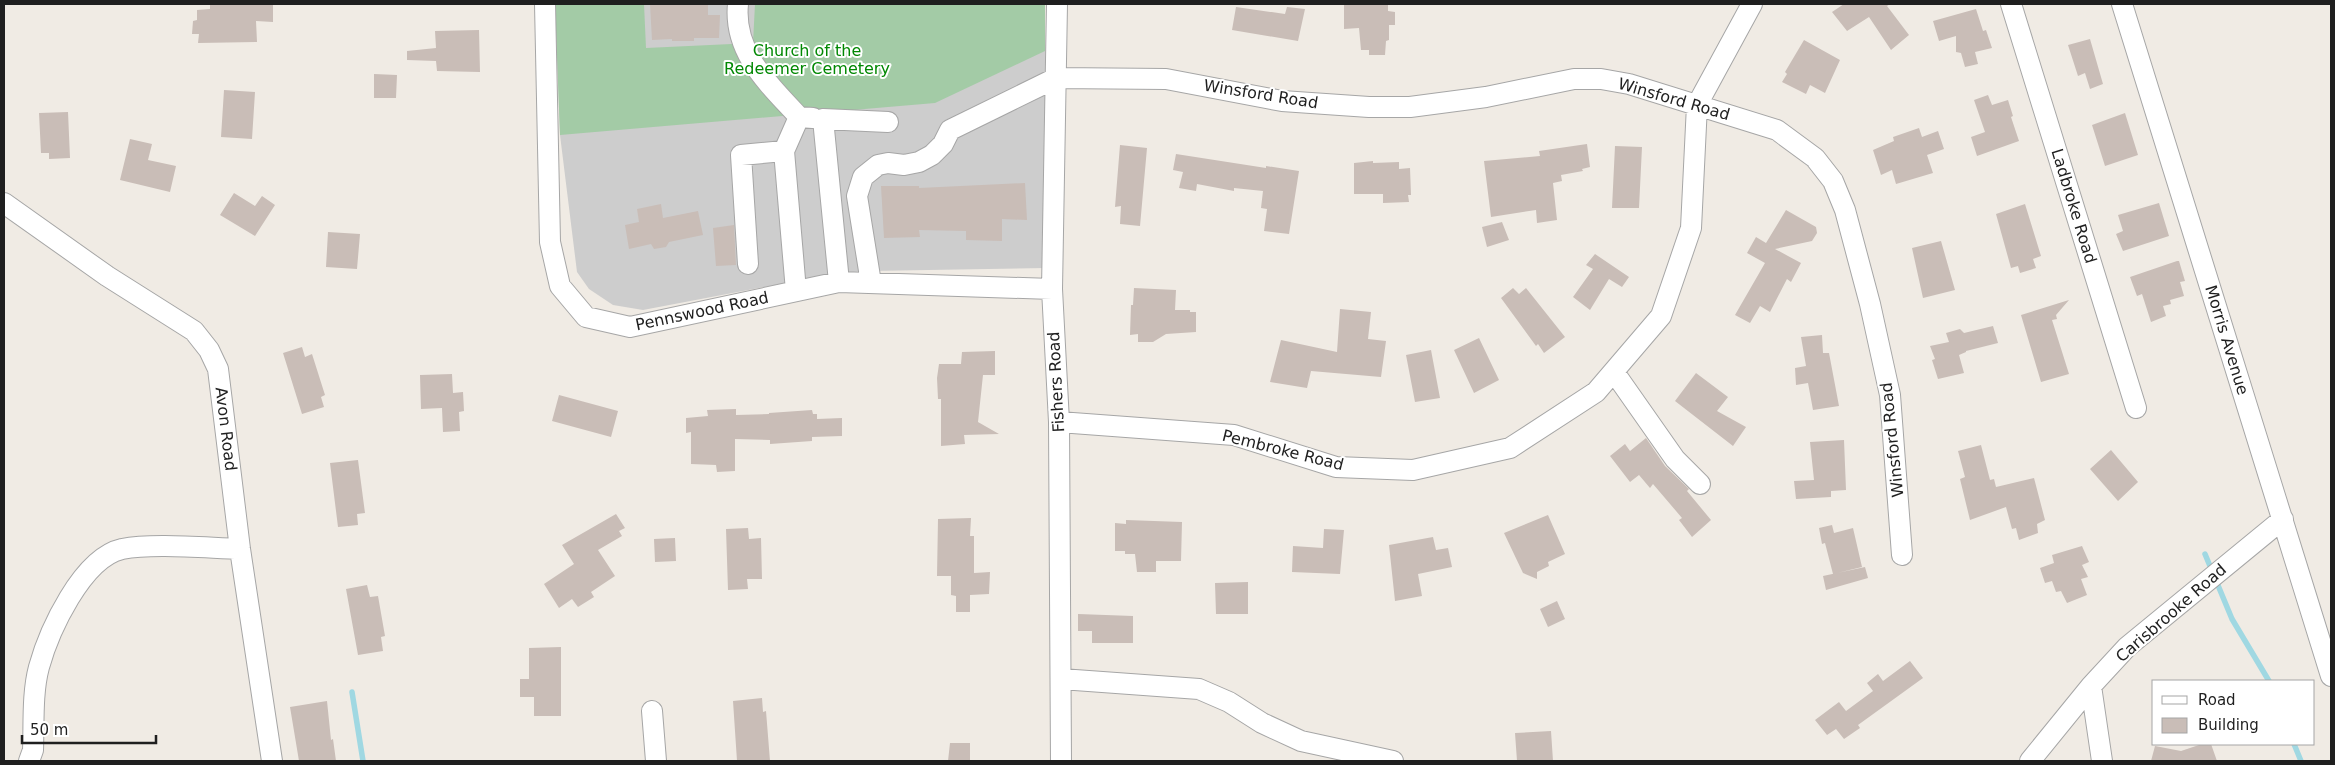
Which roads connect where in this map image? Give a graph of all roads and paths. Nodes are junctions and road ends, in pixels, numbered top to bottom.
1 (545, 4) edge
2 (738, 4) edge
3 (1057, 4) edge
4 (1752, 4) edge
5 (2011, 4) edge
6 (2122, 4) edge
7 (1056, 78) junction
8 (1697, 105) junction
9 (799, 117) junction
10 (823, 119) junction
11 (888, 122) dead end
12 (784, 151) junction
13 (4, 203) edge
14 (748, 264) dead end
15 (839, 282) junction
16 (871, 283) junction
17 (1052, 289) junction
18 (796, 291) junction
19 (1614, 372) junction
20 (2136, 408) dead end
21 (1059, 422) junction
22 (1700, 484) dead end
23 (2283, 519) junction
24 (240, 549) junction
25 (1902, 555) dead end
26 (2331, 676) edge
27 (1061, 679) junction
28 (2091, 686) junction
29 (652, 711) dead end
30 (29, 761) edge
31 (272, 761) edge
32 (656, 761) edge
33 (1062, 761) edge
34 (1393, 761) edge
35 (2030, 761) edge
36 (2102, 761) edge

1 - 18 street, Pennswood Road
2 - 9 street
3 - 7 street, Fishers Road
4 - 8 street, Pembroke Road
5 - 20 street, Ladbroke Road
6 - 23 street, Morris Avenue
7 - 8 street, Winsford Road
7 - 16 street
7 - 17 street, Fishers Road
8 - 19 street, Pembroke Road
8 - 25 street, Winsford Road
9 - 10 street
9 - 12 street
10 - 11 street
10 - 15 street
12 - 14 street
12 - 18 street
13 - 24 street, Avon Road
15 - 16 street, Pennswood Road
15 - 18 street, Pennswood Road
16 - 17 street, Pennswood Road
17 - 21 street, Fishers Road
19 - 21 street, Pembroke Road
19 - 22 street
21 - 27 street, Fishers Road
23 - 26 street, Morris Avenue
23 - 28 street, Carisbrooke Road
24 - 30 street
24 - 31 street, Avon Road
27 - 33 street, Fishers Road
27 - 34 street
28 - 35 street, Carisbrooke Road
28 - 36 street
29 - 32 street

